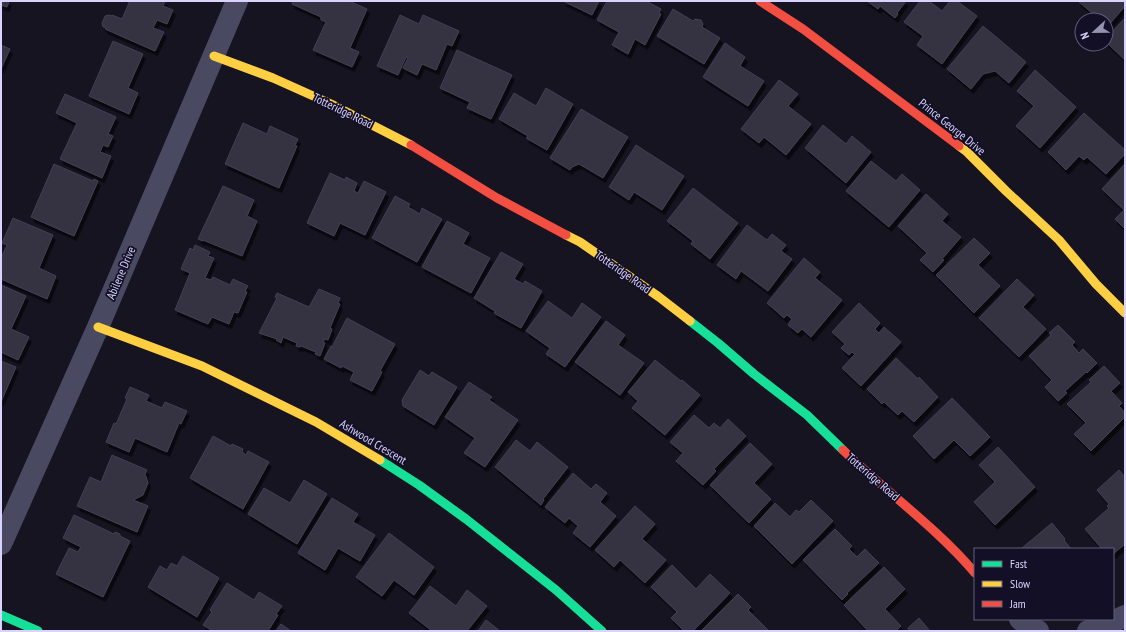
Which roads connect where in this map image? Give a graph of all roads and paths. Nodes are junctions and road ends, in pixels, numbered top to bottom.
1 (237, 1) edge
2 (760, 1) edge
3 (214, 56) junction
4 (1125, 313) edge
5 (98, 327) junction
6 (1, 544) edge
7 (974, 572) edge
8 (1, 615) edge
9 (1125, 616) edge
10 (1021, 620) edge
11 (38, 631) edge
12 (602, 631) edge
13 (1038, 631) edge
14 (1088, 631) edge

1 - 3 street, Abilene Drive
2 - 4 street, Prince George Drive
3 - 5 street, Abilene Drive
3 - 7 street, Totteridge Road
5 - 6 street, Abilene Drive
5 - 12 street, Ashwood Crescent
8 - 11 street
9 - 14 street
10 - 13 street

